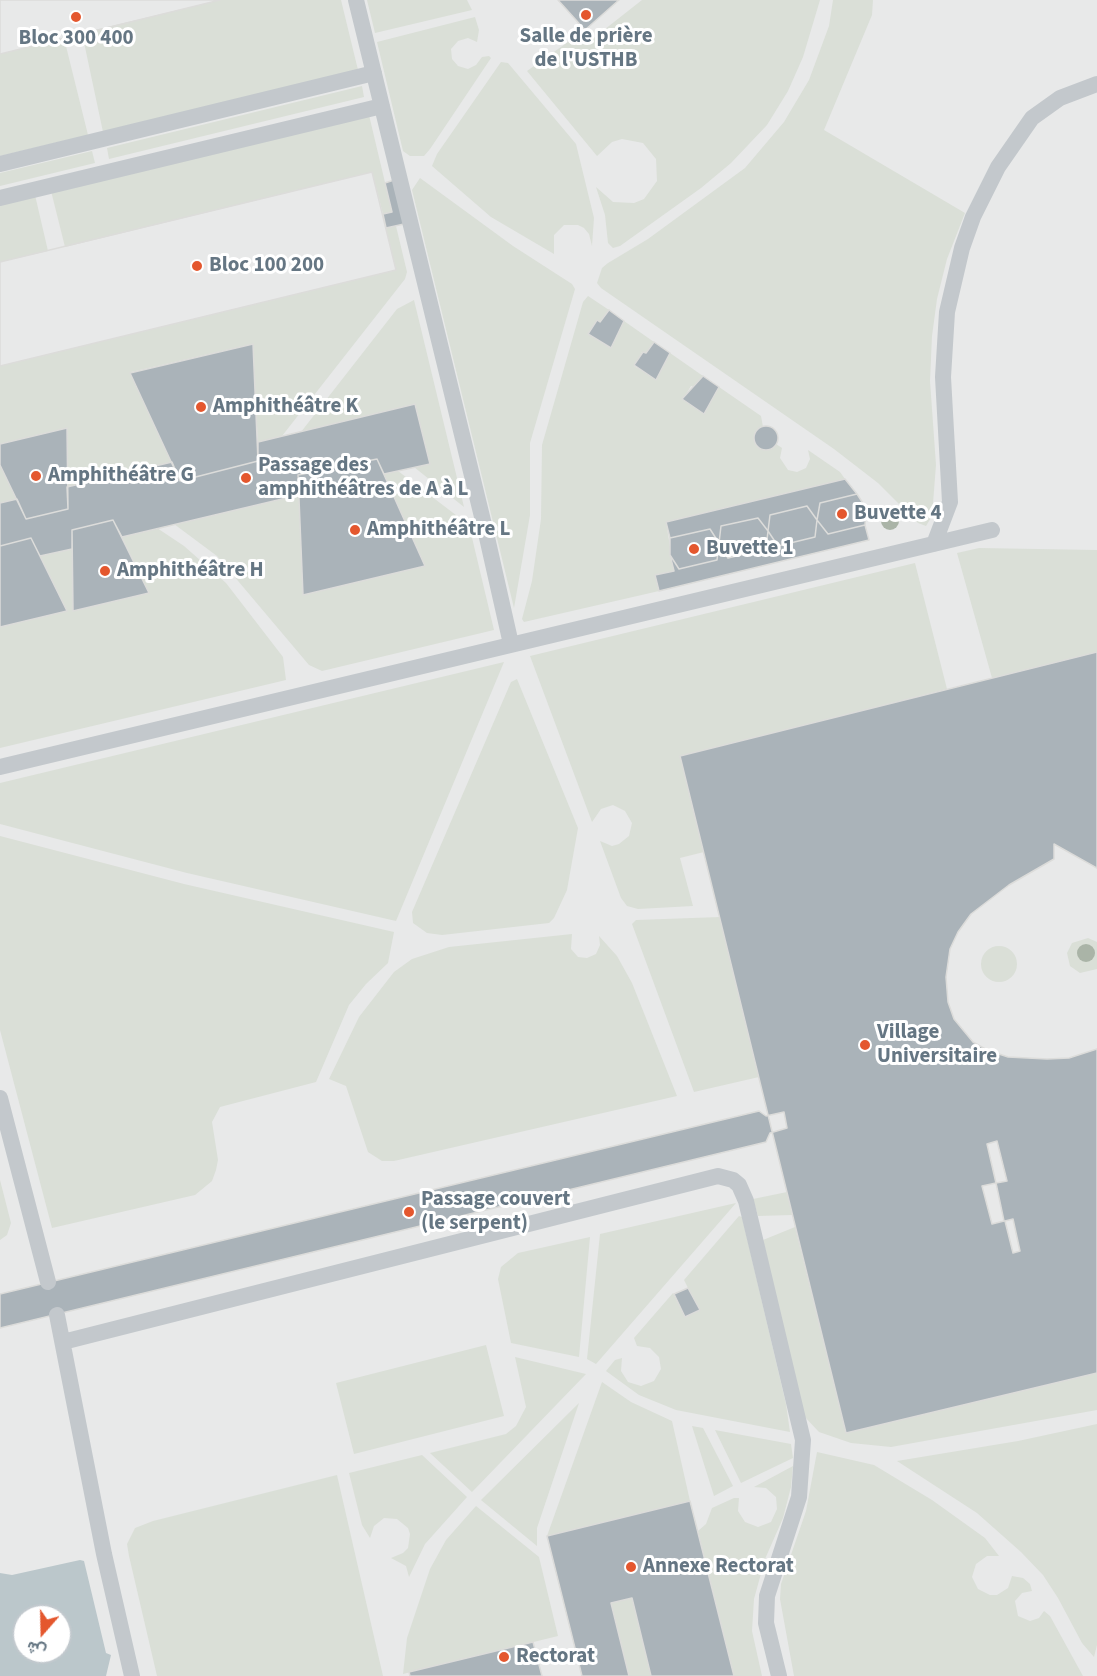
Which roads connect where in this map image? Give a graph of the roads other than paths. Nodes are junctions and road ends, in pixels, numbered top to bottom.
1 (356, 0) edge
2 (374, 73) junction
3 (1097, 84) edge
4 (382, 106) junction
5 (0, 164) edge
6 (0, 198) edge
7 (992, 530) dead end
8 (934, 544) junction
9 (511, 644) junction
10 (0, 767) edge
11 (0, 1098) edge
12 (48, 1282) dead end
13 (57, 1315) dead end
14 (63, 1342) junction
15 (132, 1676) edge
16 (779, 1676) edge

1 - 2 lane
2 - 4 lane
2 - 5 lane
3 - 8 lane
4 - 6 lane
4 - 9 lane
7 - 8 lane
8 - 9 lane
9 - 10 lane
11 - 12 lane
13 - 14 lane
14 - 15 lane
14 - 16 lane

